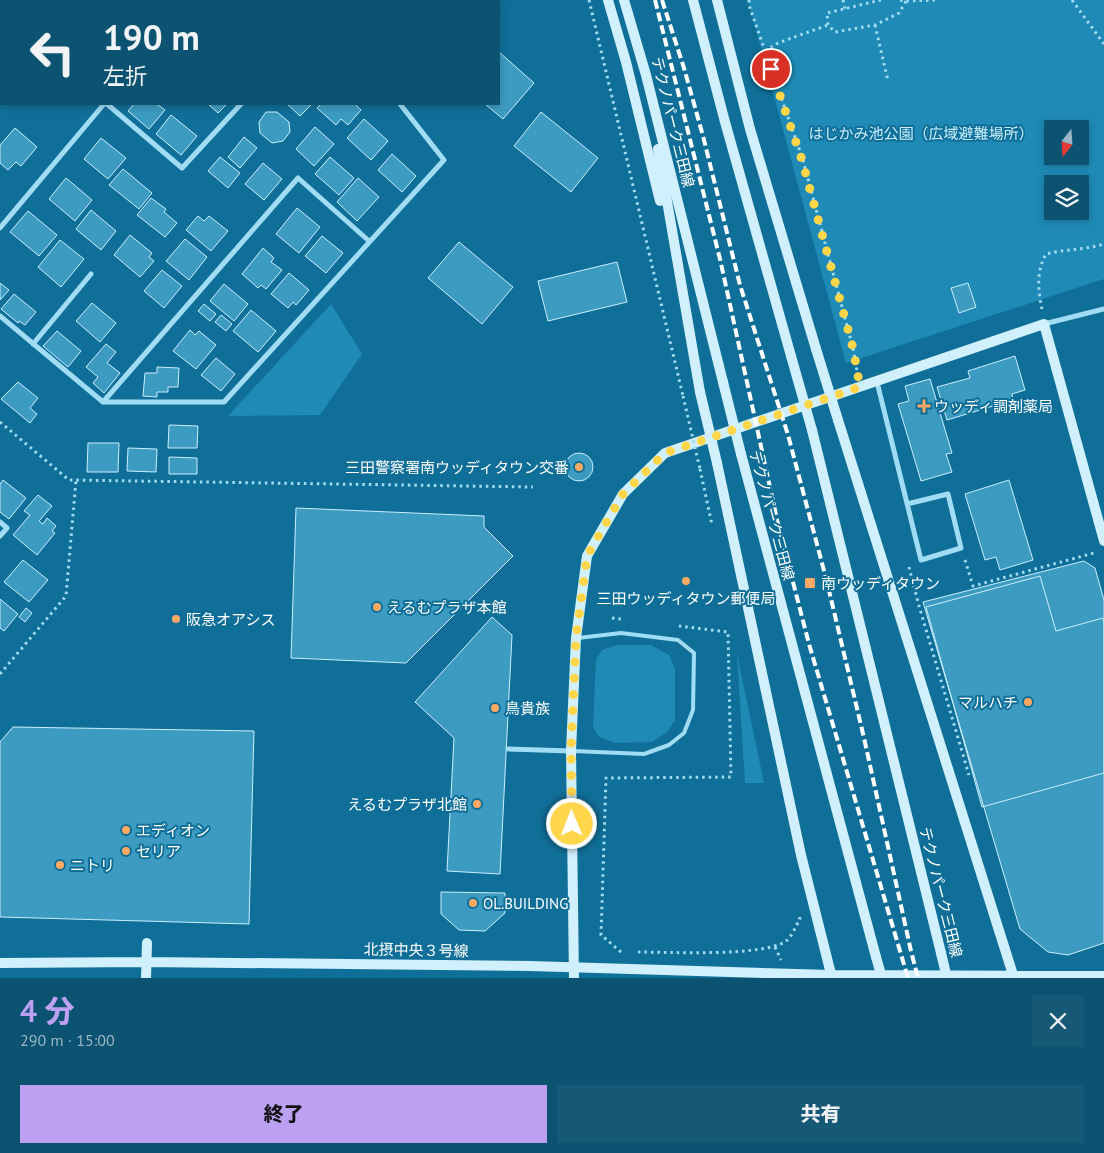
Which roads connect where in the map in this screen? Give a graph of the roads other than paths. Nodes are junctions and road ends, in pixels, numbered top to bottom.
1 (608, 0) edge
2 (624, 0) edge
3 (693, 0) edge
4 (716, 0) edge
5 (646, 75) junction
6 (105, 105) edge
7 (107, 105) edge
8 (240, 105) edge
9 (401, 105) edge
10 (0, 228) edge
11 (369, 242) junction
12 (91, 274) dead end
13 (679, 277) junction
14 (1104, 309) edge
15 (0, 316) edge
16 (1044, 324) junction
17 (33, 344) junction
18 (877, 382) junction
19 (103, 402) junction
20 (907, 504) junction
21 (0, 522) edge
22 (0, 536) edge
23 (1104, 541) edge
24 (576, 638) junction
25 (508, 749) dead end
26 (571, 751) junction
27 (147, 943) dead end
28 (147, 962) junction
29 (0, 963) edge
30 (573, 967) junction
31 (831, 976) edge
32 (1013, 976) edge
33 (1104, 976) edge
34 (146, 978) edge
35 (574, 978) edge
36 (882, 978) edge
37 (947, 978) edge

1 - 13 main road
2 - 5 main road, テクノパーク三田線
3 - 37 main road, テクノパーク三田線, bridge
4 - 32 main road, bridge
5 - 13 main road
5 - 36 main road, テクノパーク三田線, bridge
6 - 10 street
7 - 8 street
9 - 11 street
11 - 19 street
11 - 19 street
12 - 17 street
13 - 31 main road, bridge
14 - 16 street
15 - 17 street
16 - 18 main road
16 - 23 main road
17 - 19 street
18 - 20 street
18 - 24 main road
20 - 20 street
21 - 22 street
24 - 26 main road
24 - 26 lane
25 - 26 street
26 - 30 main road
27 - 28 main road
28 - 29 main road, 北摂中央３号線
28 - 30 main road, 北摂中央３号線
28 - 34 main road
30 - 31 main road, 北摂中央３号線
30 - 35 main road
31 - 32 main road, 北摂中央３号線
32 - 33 main road

